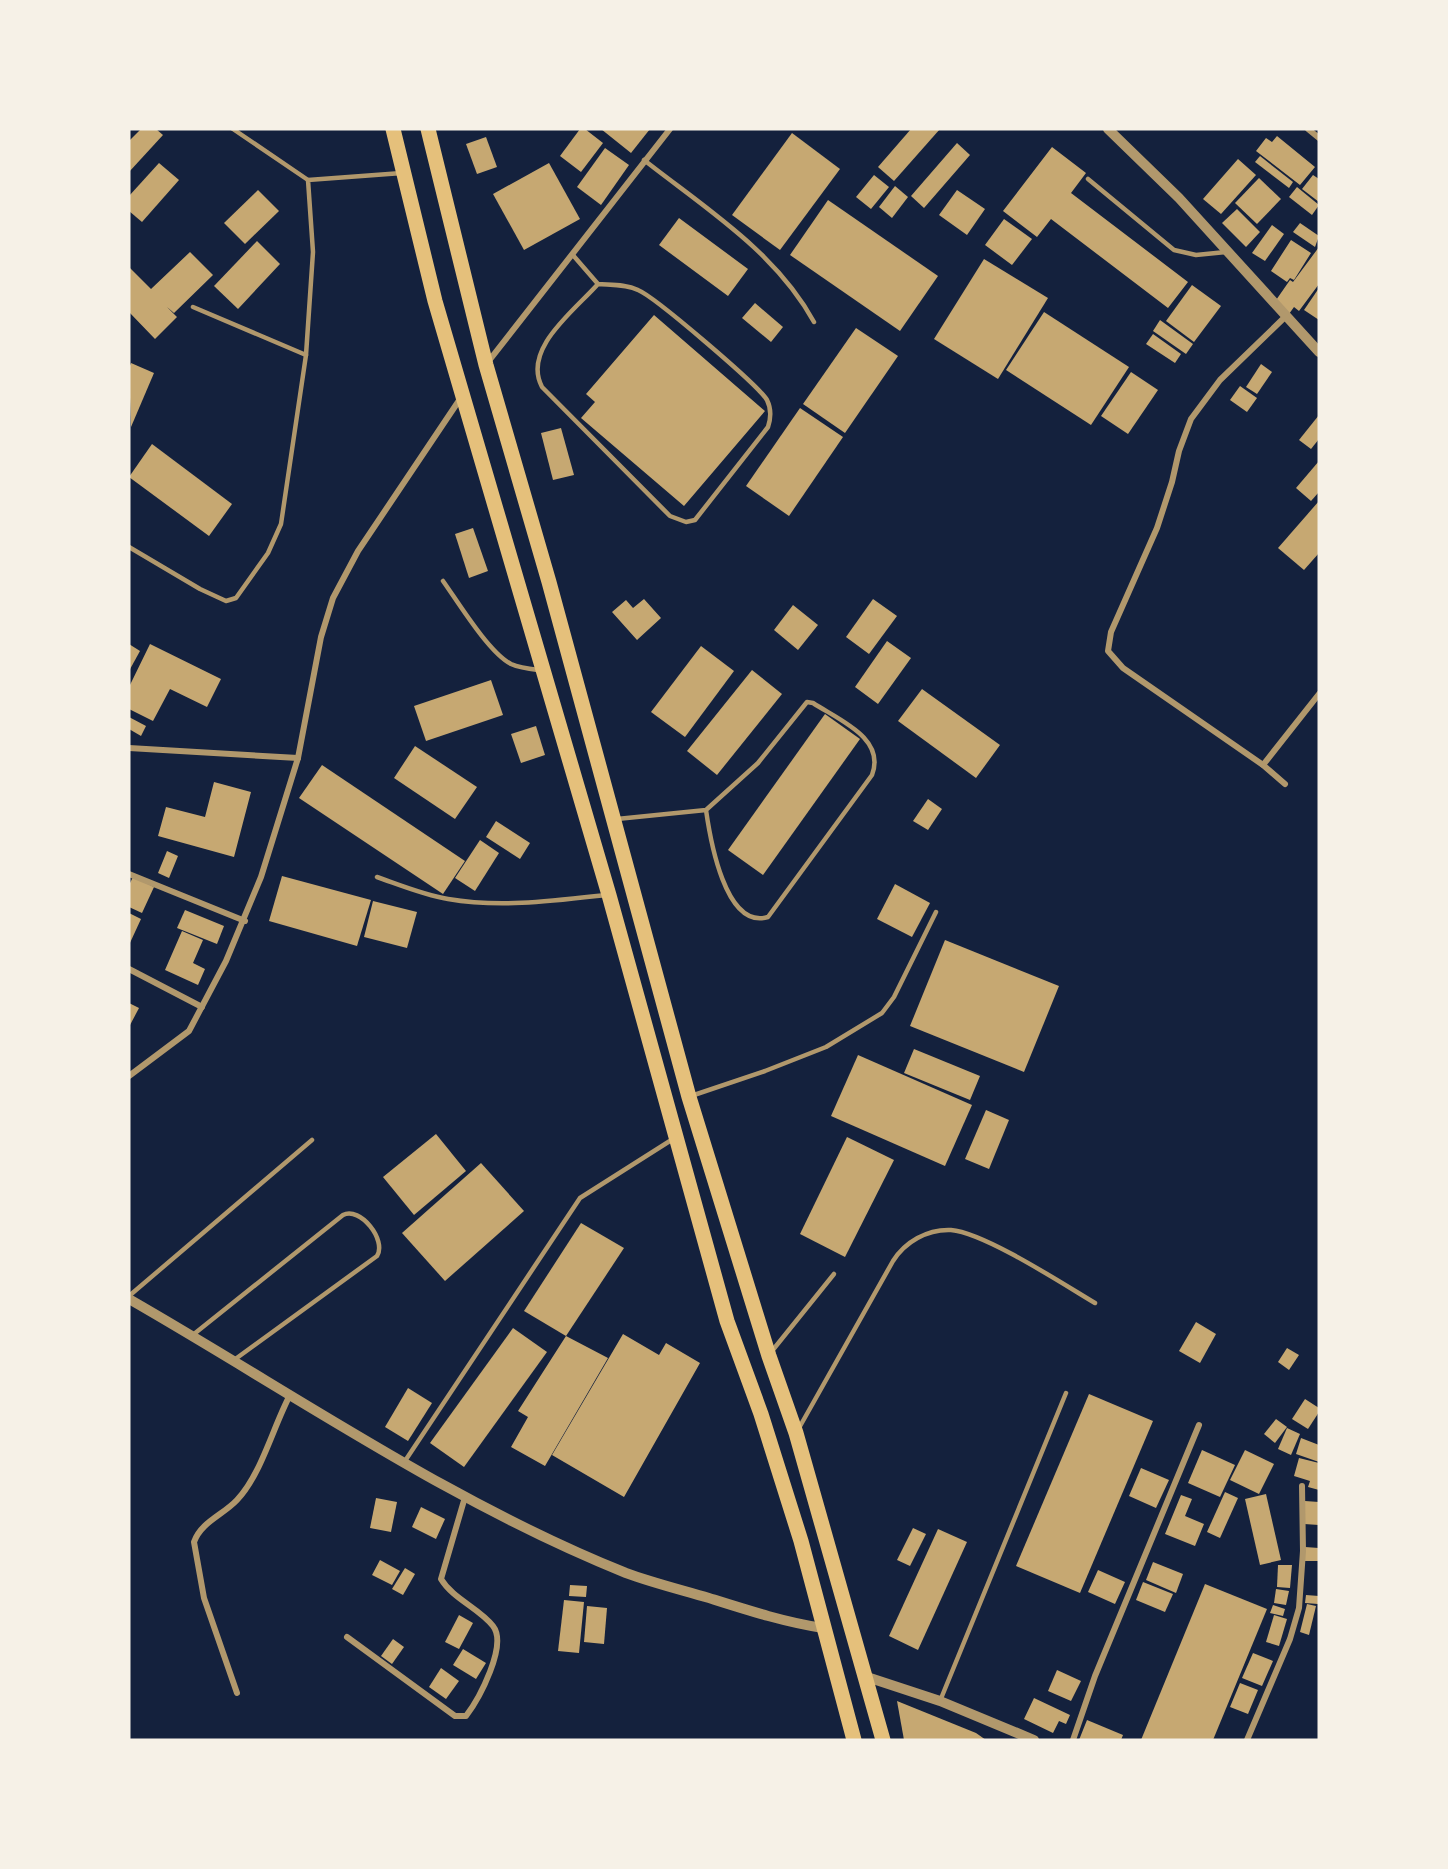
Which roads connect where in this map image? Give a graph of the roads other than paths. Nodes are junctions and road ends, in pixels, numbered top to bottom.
1 (233, 129) edge
2 (393, 129) edge
3 (428, 129) edge
4 (670, 129) edge
5 (1108, 129) edge
6 (1308, 129) edge
7 (1319, 138) edge
8 (644, 160) junction
9 (402, 173) junction
10 (1088, 179) dead end
11 (308, 180) junction
12 (1228, 252) junction
13 (572, 254) junction
14 (598, 284) junction
15 (193, 307) dead end
16 (1285, 317) junction
17 (814, 322) dead end
18 (1319, 352) edge
19 (306, 355) junction
20 (486, 365) junction
21 (462, 396) junction
22 (129, 547) edge
23 (443, 581) dead end
24 (544, 671) junction
25 (1319, 694) edge
26 (129, 748) edge
27 (298, 758) junction
28 (1263, 765) junction
29 (1285, 784) dead end
30 (706, 810) junction
31 (613, 820) junction
32 (129, 874) edge
33 (377, 877) dead end
34 (609, 895) junction
35 (936, 912) dead end
36 (245, 921) junction
37 (129, 969) edge
38 (202, 1007) junction
39 (129, 1076) edge
40 (689, 1097) junction
41 (675, 1138) junction
42 (312, 1140) dead end
43 (834, 1274) dead end
44 (129, 1297) edge
45 (1095, 1303) dead end
46 (192, 1335) junction
47 (769, 1356) junction
48 (234, 1360) junction
49 (1066, 1393) dead end
50 (290, 1395) junction
51 (783, 1400) junction
52 (761, 1414) junction
53 (1198, 1425) dead end
54 (796, 1433) junction
55 (404, 1464) junction
56 (1302, 1486) dead end
57 (465, 1497) junction
58 (823, 1628) junction
59 (346, 1637) dead end
60 (864, 1676) junction
61 (237, 1693) dead end
62 (940, 1701) junction
63 (854, 1740) edge
64 (883, 1740) edge
65 (1034, 1740) edge
66 (1073, 1740) edge
67 (1247, 1740) edge

1 - 11 lane
2 - 9 highway
3 - 20 highway
4 - 8 street
5 - 12 street
6 - 7 street
8 - 13 street
8 - 17 lane
9 - 11 lane
9 - 21 highway
10 - 12 lane
11 - 19 lane
12 - 16 street
13 - 14 lane
13 - 20 street
14 - 14 lane
15 - 19 lane
16 - 18 street
16 - 28 street
19 - 22 lane
20 - 31 highway
21 - 24 highway
21 - 27 street
23 - 24 lane
24 - 34 highway
25 - 28 street
26 - 27 street
27 - 36 street
28 - 29 street
30 - 30 lane
30 - 31 lane
31 - 40 highway
32 - 36 street
33 - 34 lane
34 - 41 highway
35 - 40 lane
36 - 38 street
37 - 38 street
38 - 39 street
40 - 47 highway
41 - 52 highway
41 - 55 lane
42 - 44 lane
43 - 47 lane
44 - 46 street
45 - 54 lane
46 - 48 street
46 - 48 lane
47 - 51 highway
48 - 50 street
49 - 62 lane
50 - 55 street
50 - 61 street
51 - 52 highway
51 - 54 highway
52 - 58 highway
53 - 66 street
54 - 60 highway
55 - 57 street
56 - 67 street
57 - 58 street
57 - 59 street
58 - 63 highway
60 - 62 street
60 - 64 highway
62 - 65 street

